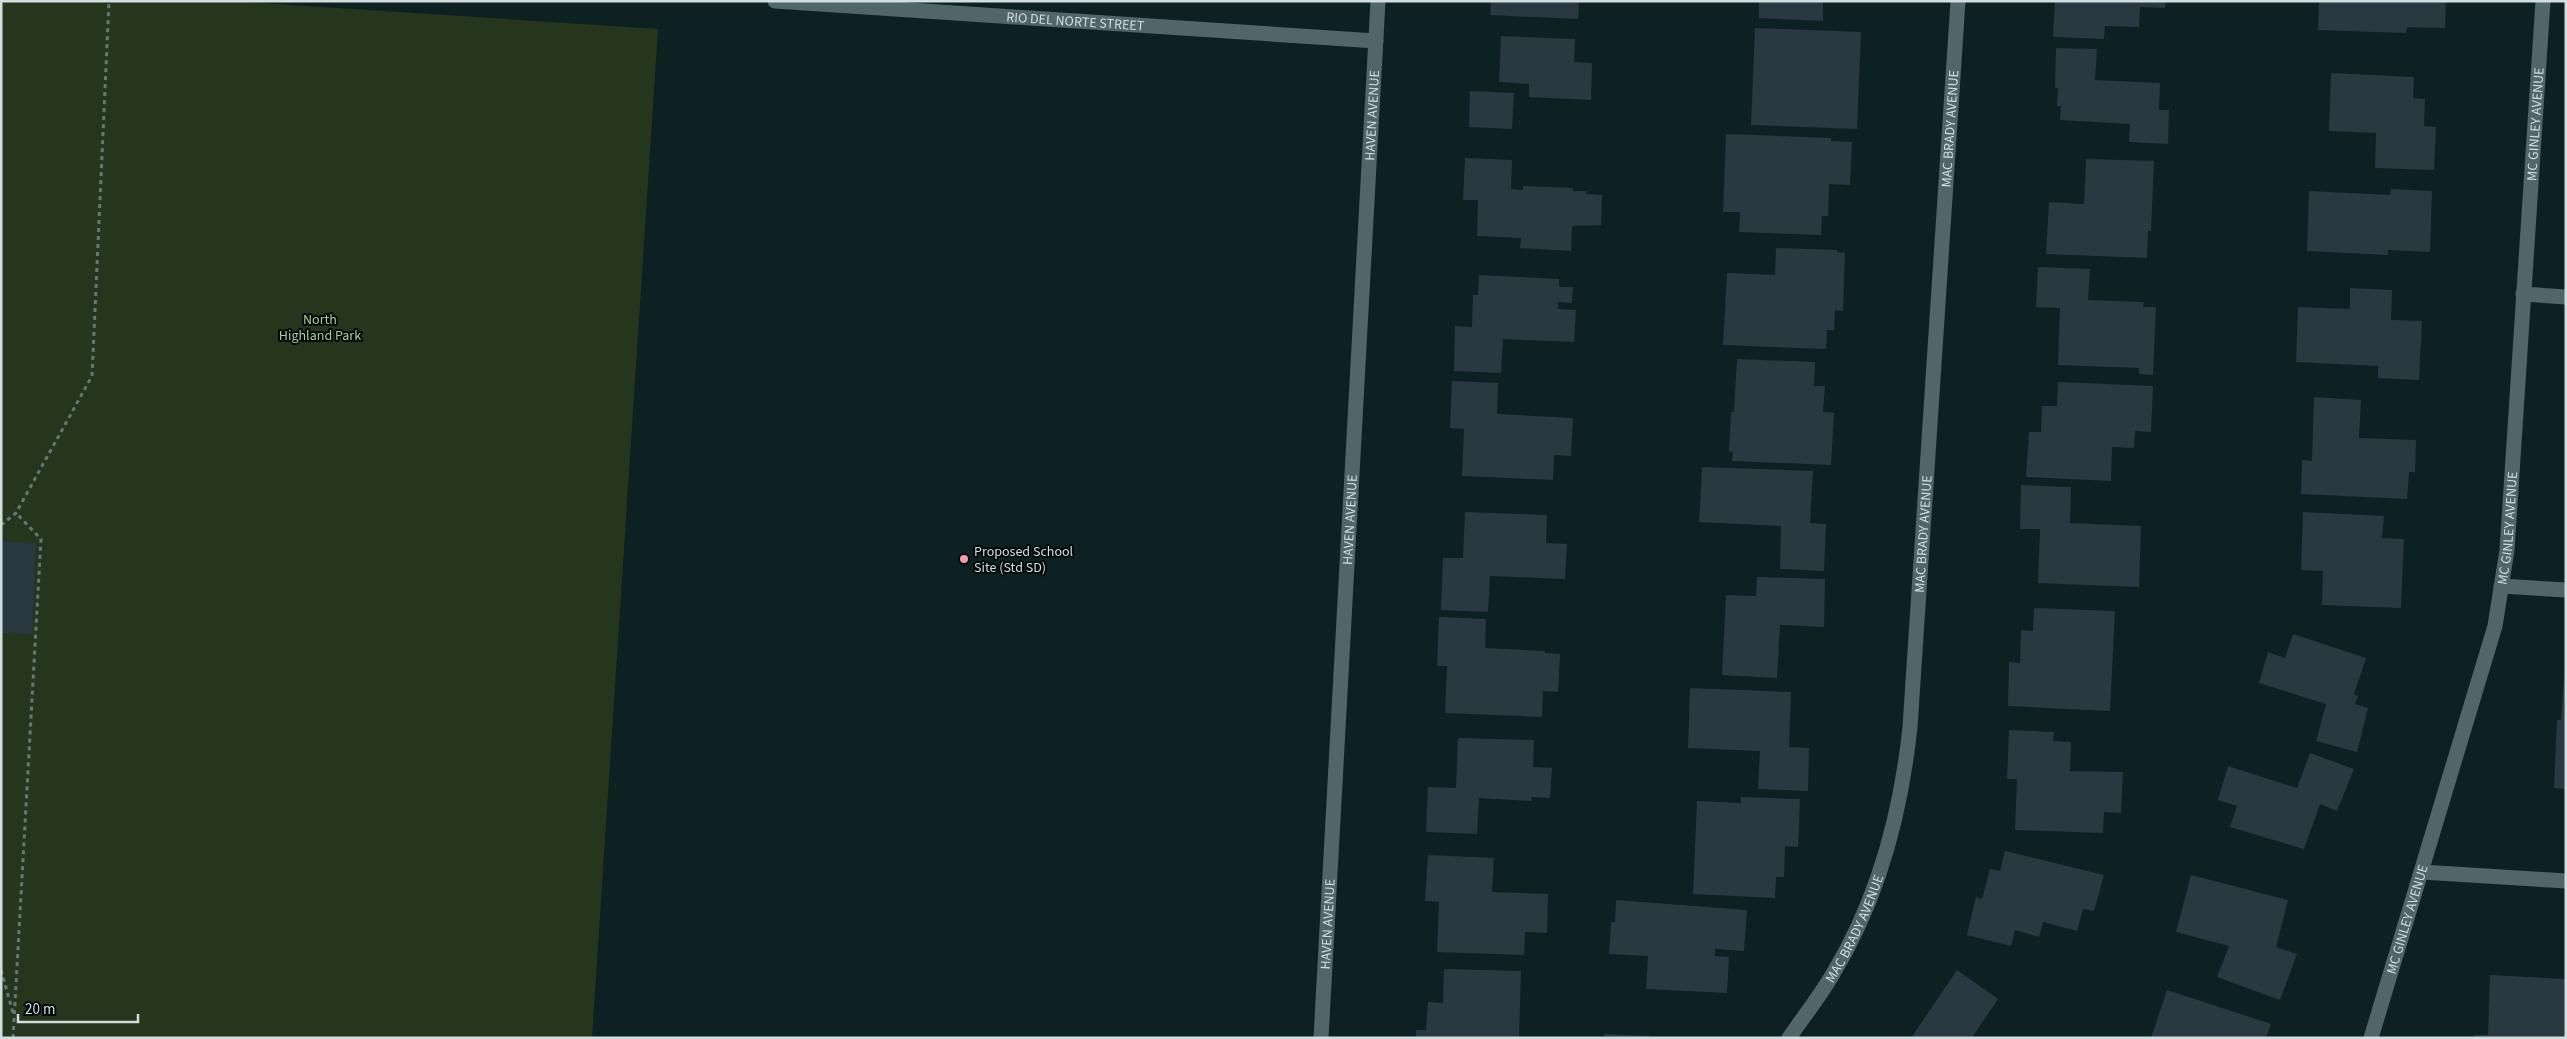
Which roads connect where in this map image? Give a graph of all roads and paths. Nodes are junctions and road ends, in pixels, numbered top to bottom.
1 (109, 1) edge
2 (775, 1) edge
3 (1378, 1) edge
4 (1958, 1) edge
5 (2543, 1) edge
6 (1376, 41) junction
7 (2524, 294) junction
8 (2566, 297) edge
9 (16, 513) junction
10 (1, 525) edge
11 (2502, 586) junction
12 (2566, 590) edge
13 (2422, 872) junction
14 (2566, 881) edge
15 (1, 970) edge
16 (14, 1017) junction
17 (14, 1038) edge
18 (1321, 1038) edge
19 (1789, 1038) edge
20 (2371, 1038) edge

1 - 9 path
2 - 6 street, RIO DEL NORTE STREET
3 - 6 street, HAVEN AVENUE
4 - 19 street, MAC BRADY AVENUE
5 - 7 street, MC GINLEY AVENUE
6 - 18 street, HAVEN AVENUE
7 - 8 street
7 - 11 street, MC GINLEY AVENUE
9 - 10 path
9 - 16 path
11 - 12 street
11 - 13 street, MC GINLEY AVENUE
13 - 14 street
13 - 20 street, MC GINLEY AVENUE
15 - 16 path
16 - 17 path

